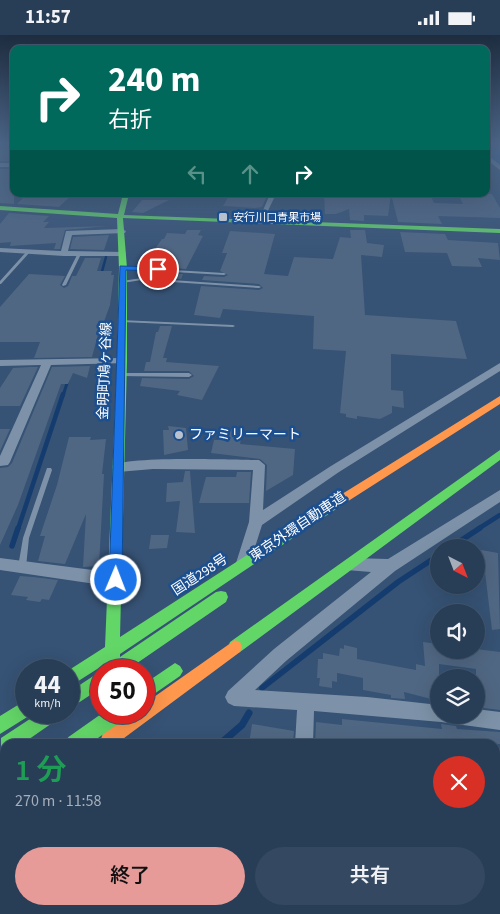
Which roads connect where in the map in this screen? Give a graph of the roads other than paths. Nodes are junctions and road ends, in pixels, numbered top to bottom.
1 (125, 197) edge
2 (272, 197) edge
3 (0, 208) edge
4 (0, 213) edge
5 (260, 221) junction
6 (121, 223) junction
7 (500, 231) edge
8 (500, 235) edge
9 (0, 250) edge
10 (28, 252) junction
11 (64, 254) junction
12 (122, 254) junction
13 (79, 255) junction
14 (123, 268) junction
15 (224, 273) dead end
16 (122, 282) junction
17 (0, 283) edge
18 (64, 285) dead end
19 (259, 287) dead end
20 (122, 321) junction
21 (233, 325) dead end
22 (122, 361) junction
23 (3, 363) edge
24 (47, 363) junction
25 (500, 365) edge
26 (0, 374) edge
27 (121, 375) junction
28 (189, 375) dead end
29 (500, 395) edge
30 (500, 399) edge
31 (500, 412) edge
32 (442, 434) junction
33 (494, 452) edge
34 (0, 461) edge
35 (118, 467) junction
36 (49, 470) dead end
37 (387, 485) dead end
38 (500, 495) edge
39 (256, 522) junction
40 (0, 564) edge
41 (242, 565) junction
42 (345, 565) junction
43 (390, 566) junction
44 (22, 567) junction
45 (116, 580) junction
46 (234, 588) dead end
47 (113, 650) junction
48 (113, 659) edge
49 (129, 659) edge
50 (184, 665) dead end
51 (80, 672) edge
52 (155, 685) edge
53 (306, 702) junction
54 (430, 713) edge
55 (15, 716) edge
56 (485, 719) edge
57 (500, 721) edge
58 (36, 724) edge
59 (102, 724) edge
60 (109, 724) edge
61 (0, 726) edge
62 (13, 739) edge
63 (81, 739) edge
64 (107, 739) edge
65 (111, 739) edge
66 (304, 739) edge

1 - 6 main road, 金明町鳩ヶ谷線
2 - 5 street
3 - 6 main road
4 - 6 main road
5 - 6 main road
5 - 7 main road
6 - 8 main road
6 - 11 street
6 - 12 main road, 金明町鳩ヶ谷線
9 - 10 street
10 - 11 street
10 - 17 lane
11 - 13 street
12 - 13 street
12 - 14 main road, 金明町鳩ヶ谷線
13 - 18 lane
14 - 15 lane
14 - 16 main road, 金明町鳩ヶ谷線
16 - 19 lane
16 - 20 main road, 金明町鳩ヶ谷線
20 - 21 lane
20 - 22 main road, 金明町鳩ヶ谷線
22 - 24 street
22 - 27 main road, 金明町鳩ヶ谷線
23 - 24 street
23 - 26 street
24 - 34 street
25 - 39 street
27 - 28 lane
27 - 35 main road, 金明町鳩ヶ谷線
29 - 32 main road
30 - 32 main road, 国道298号
31 - 37 main road
32 - 41 main road, 国道298号
33 - 42 main road
35 - 39 street
35 - 45 main road, 金明町鳩ヶ谷線
36 - 44 lane
38 - 43 street
39 - 41 street
40 - 44 street
41 - 47 main road, 国道298号
42 - 43 street
42 - 65 main road
43 - 53 street
44 - 45 street
45 - 47 main road, 金明町鳩ヶ谷線
46 - 49 main road
47 - 48 main road, 金明町鳩ヶ谷線
47 - 51 main road, 国道298号
50 - 52 main road
53 - 54 street
53 - 66 street
55 - 61 main road
56 - 57 street
58 - 62 main road
59 - 63 main road, bridge
60 - 64 main road

